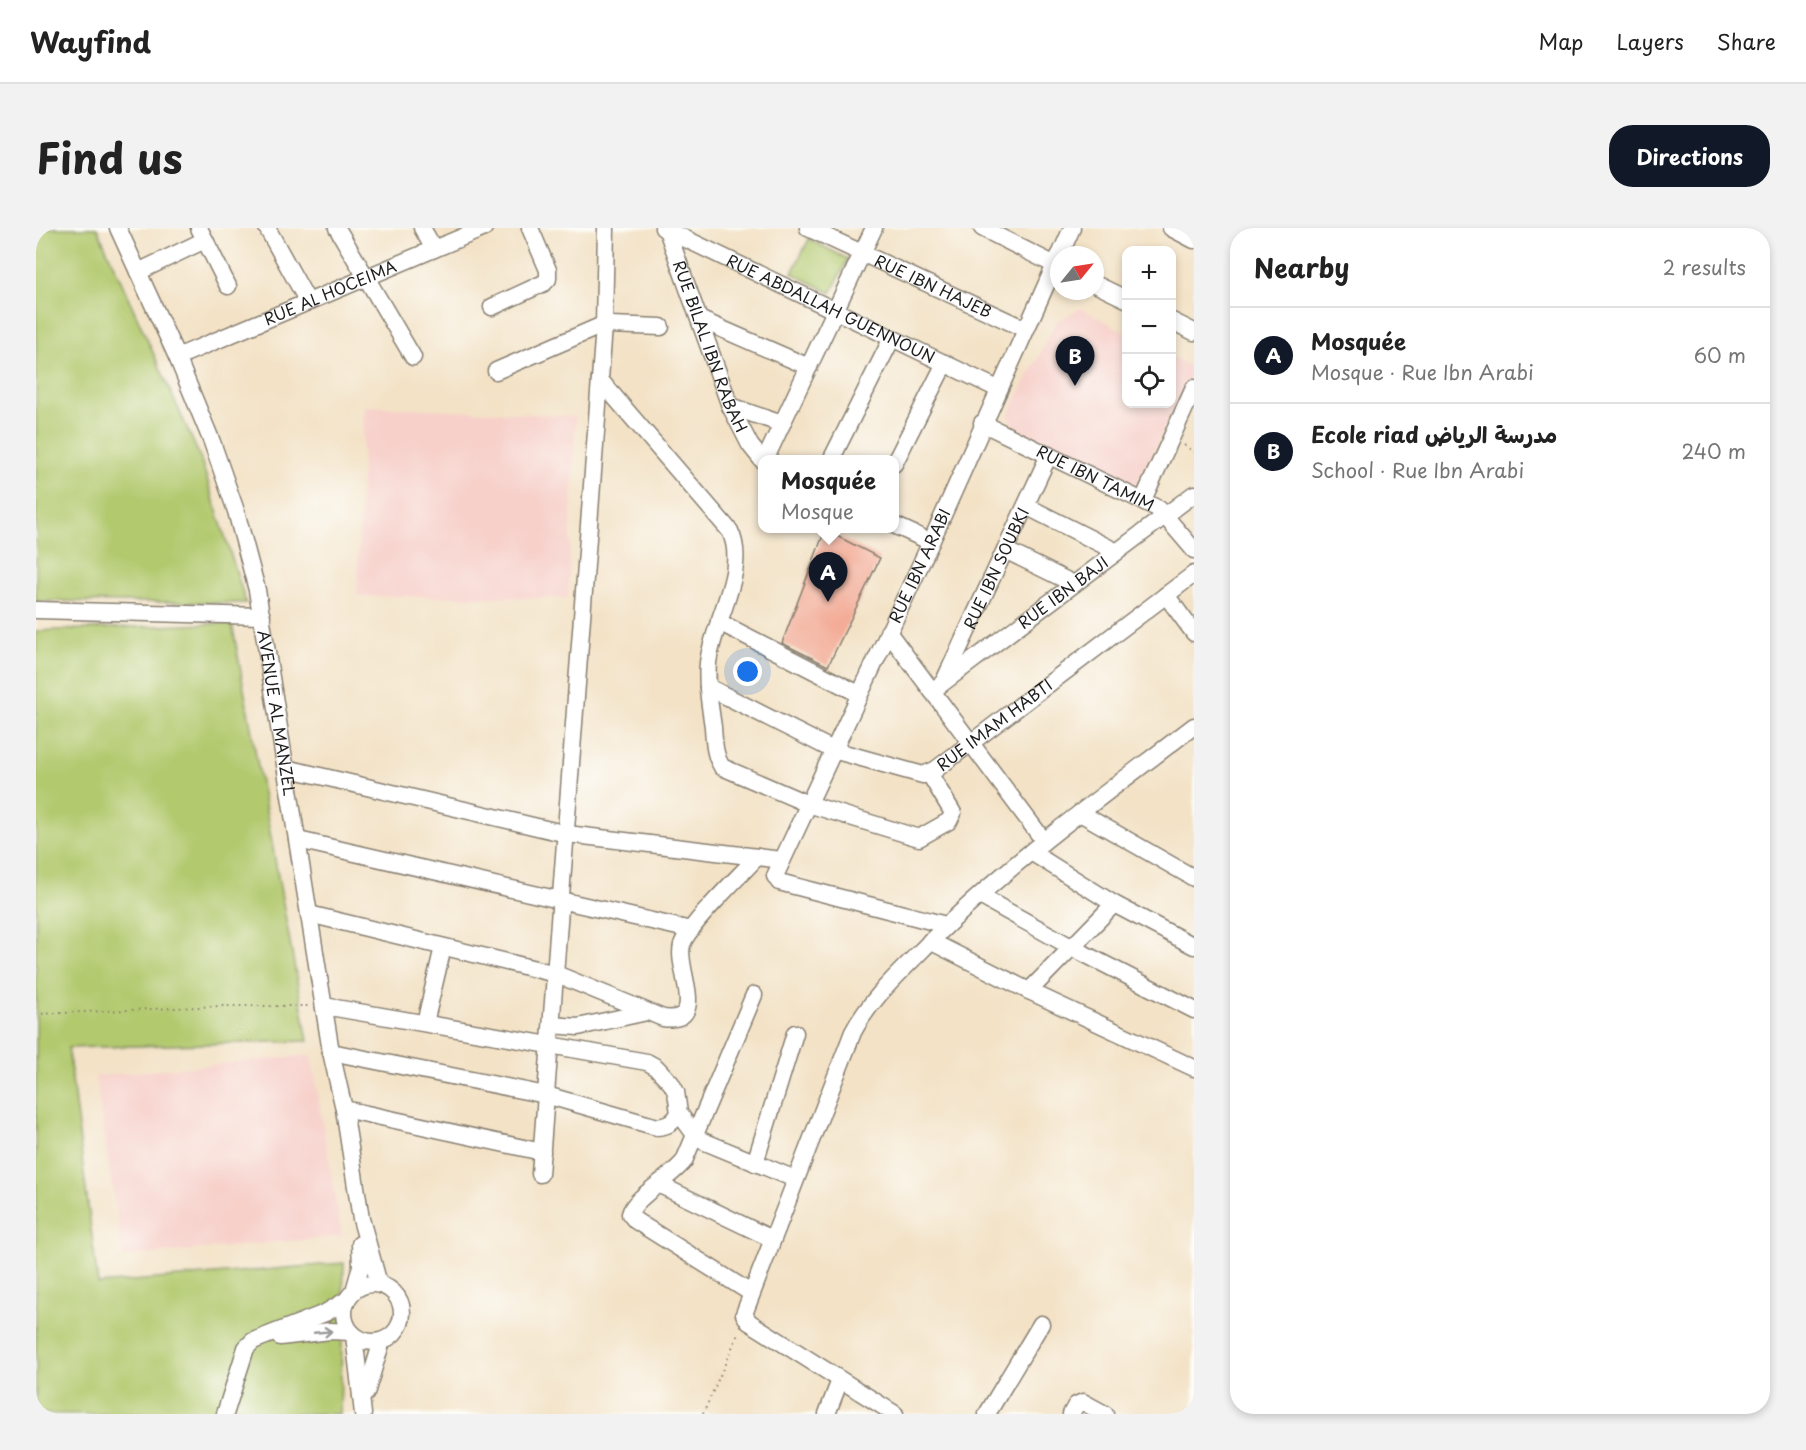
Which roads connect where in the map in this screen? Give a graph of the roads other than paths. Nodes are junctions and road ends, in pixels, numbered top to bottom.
1 (118, 228) edge
2 (267, 228) edge
3 (337, 228) edge
4 (422, 228) edge
5 (484, 228) edge
6 (530, 228) edge
7 (606, 228) edge
8 (808, 228) edge
9 (874, 228) edge
10 (982, 228) edge
11 (1072, 228) edge
12 (1171, 228) edge
13 (665, 229) edge
14 (202, 234) edge
15 (1194, 240) edge
16 (1064, 246) edge
17 (434, 249) junction
18 (862, 253) junction
19 (1050, 258) edge
20 (138, 272) junction
21 (1050, 277) edge
22 (366, 278) junction
23 (228, 286) dead end
24 (1104, 289) edge
25 (1122, 298) edge
26 (308, 302) junction
27 (492, 307) dead end
28 (835, 310) junction
29 (699, 319) junction
30 (1176, 323) edge
31 (604, 326) junction
32 (661, 327) dead end
33 (1025, 329) junction
34 (1194, 332) edge
35 (892, 338) junction
36 (177, 357) junction
37 (413, 357) dead end
38 (945, 363) junction
39 (809, 367) junction
40 (496, 371) dead end
41 (600, 380) junction
42 (1194, 388) edge
43 (998, 389) junction
44 (730, 406) junction
45 (982, 423) junction
46 (782, 424) junction
47 (760, 455) edge
48 (766, 455) edge
49 (833, 455) edge
50 (899, 455) edge
51 (1049, 455) junction
52 (1194, 494) edge
53 (1143, 500) junction
54 (1026, 506) junction
55 (1166, 515) junction
56 (899, 527) edge
57 (931, 542) junction
58 (1005, 550) junction
59 (1194, 550) edge
60 (1117, 552) junction
61 (1194, 574) edge
62 (1074, 584) junction
63 (1166, 595) junction
64 (36, 609) edge
65 (262, 616) junction
66 (719, 622) junction
67 (888, 632) junction
68 (1194, 633) edge
69 (708, 687) junction
70 (938, 687) junction
71 (859, 694) junction
72 (1194, 726) edge
73 (970, 743) junction
74 (832, 750) junction
75 (286, 768) junction
76 (929, 773) junction
77 (808, 804) junction
78 (1080, 813) junction
79 (567, 834) junction
80 (298, 840) junction
81 (1044, 841) junction
82 (1031, 852) junction
83 (757, 857) junction
84 (779, 867) junction
85 (1194, 878) edge
86 (980, 896) junction
87 (562, 900) junction
88 (1114, 904) junction
89 (309, 914) junction
90 (946, 925) junction
91 (691, 930) junction
92 (930, 941) junction
93 (443, 946) junction
94 (1194, 946) edge
95 (1073, 948) junction
96 (556, 974) junction
97 (1029, 991) junction
98 (754, 995) dead end
99 (324, 1006) junction
100 (1194, 1010) edge
101 (647, 1012) junction
102 (425, 1023) junction
103 (552, 1025) junction
104 (795, 1033) dead end
105 (550, 1044) junction
106 (331, 1052) junction
107 (1194, 1068) edge
108 (546, 1095) junction
109 (344, 1109) junction
110 (679, 1113) junction
111 (696, 1137) junction
112 (542, 1152) junction
113 (755, 1163) junction
114 (540, 1174) dead end
115 (795, 1179) junction
116 (660, 1185) junction
117 (361, 1219) junction
118 (772, 1239) junction
119 (379, 1284) junction
120 (751, 1293) junction
121 (350, 1295) junction
122 (1041, 1324) dead end
123 (353, 1334) junction
124 (253, 1341) junction
125 (382, 1341) junction
126 (840, 1380) junction
127 (363, 1410) edge
128 (225, 1414) edge
129 (827, 1414) edge
130 (895, 1414) edge
131 (987, 1414) edge
132 (1071, 1414) edge
133 (1105, 1414) edge

1 - 20 street, AVENUE AL MANZEL
2 - 26 street
3 - 22 street
4 - 17 street
5 - 17 street, RUE AL HOCEIMA
6 - 27 street
7 - 31 street
8 - 18 street, RUE IBN HAJEB
9 - 18 street
10 - 19 street
11 - 16 street, RUE IBN ARABI
12 - 15 street
13 - 28 street, RUE ABDALLAH GUENNOUN
13 - 29 street, RUE BILAL IBN RABAH
14 - 20 street
14 - 23 street
17 - 22 street, RUE AL HOCEIMA
18 - 28 street
18 - 33 street, RUE IBN HAJEB
20 - 36 street, AVENUE AL MANZEL
21 - 33 street, RUE IBN ARABI
22 - 26 street, RUE AL HOCEIMA
22 - 37 street
24 - 25 street
26 - 36 street, RUE AL HOCEIMA
28 - 35 street, RUE ABDALLAH GUENNOUN
28 - 39 street
29 - 39 street
29 - 44 street, RUE BILAL IBN RABAH
30 - 34 street
31 - 32 street
31 - 40 street
31 - 41 street
33 - 43 street, RUE IBN ARABI
35 - 38 street, RUE ABDALLAH GUENNOUN
35 - 49 street
36 - 65 street, AVENUE AL MANZEL
38 - 43 street, RUE ABDALLAH GUENNOUN
38 - 50 street
39 - 46 street
41 - 66 street
41 - 79 street
42 - 53 street
43 - 45 street, RUE IBN ARABI
44 - 46 street
44 - 47 street, RUE BILAL IBN RABAH
45 - 51 street, RUE IBN TAMIM
45 - 57 street, RUE IBN ARABI
46 - 48 street
51 - 53 street, RUE IBN TAMIM
51 - 54 street, RUE IBN SOUBKI
52 - 55 street, RUE IBN BAJI
53 - 55 street, RUE IBN TAMIM
54 - 58 street, RUE IBN SOUBKI
54 - 60 street
55 - 59 street, RUE IBN TAMIM
55 - 60 street, RUE IBN BAJI
56 - 57 street
57 - 67 street, RUE IBN ARABI
58 - 62 street
58 - 70 street, RUE IBN SOUBKI
60 - 62 street, RUE IBN BAJI
61 - 63 street, RUE IMAM HABTI
62 - 70 street, RUE IBN BAJI
63 - 68 street
63 - 73 street, RUE IMAM HABTI
64 - 65 street
65 - 75 street, AVENUE AL MANZEL
66 - 69 street
66 - 71 street
67 - 70 street
67 - 71 street, RUE IBN ARABI
69 - 74 street, RUE IMAM HABTI
69 - 77 street
70 - 73 street
71 - 74 street, RUE IBN ARABI
72 - 78 street
73 - 76 street, RUE IMAM HABTI
73 - 81 street
74 - 76 street, RUE IMAM HABTI
74 - 77 street, RUE IBN ARABI
75 - 79 street
75 - 80 street, AVENUE AL MANZEL
76 - 77 street
77 - 84 street, RUE IBN ARABI
78 - 81 street
78 - 85 street
79 - 83 street
79 - 87 street
80 - 87 street
80 - 89 street, AVENUE AL MANZEL
81 - 82 street
82 - 86 street
82 - 88 street
83 - 84 street
83 - 91 street
84 - 90 street
86 - 90 street
86 - 95 street
87 - 91 street
87 - 96 street
88 - 94 street
88 - 95 street
89 - 93 street
89 - 99 street, AVENUE AL MANZEL
90 - 92 street
91 - 101 street
92 - 97 street
92 - 115 street
93 - 96 street
93 - 102 street
95 - 97 street
95 - 100 street
96 - 101 street
96 - 103 street
97 - 107 street
98 - 111 street
99 - 102 street
99 - 106 street, AVENUE AL MANZEL
101 - 103 street
102 - 105 street
103 - 105 street
104 - 113 street
105 - 108 street
105 - 110 street
106 - 108 street
106 - 109 street, AVENUE AL MANZEL
108 - 110 street
108 - 112 street
109 - 112 street
109 - 117 street, AVENUE AL MANZEL
110 - 111 street
111 - 113 street
111 - 116 street
112 - 114 street
113 - 115 street
115 - 118 street
116 - 118 street
116 - 120 street
117 - 119 street, AVENUE AL MANZEL
117 - 121 street, AVENUE AL MANZEL
118 - 120 street
119 - 121 street
119 - 125 street
120 - 126 street
121 - 123 street
121 - 124 street
122 - 131 street
124 -> 123 street
123 - 125 street
123 - 127 street
124 - 128 street
125 - 127 street
126 - 129 street
126 - 130 street
132 - 133 street

